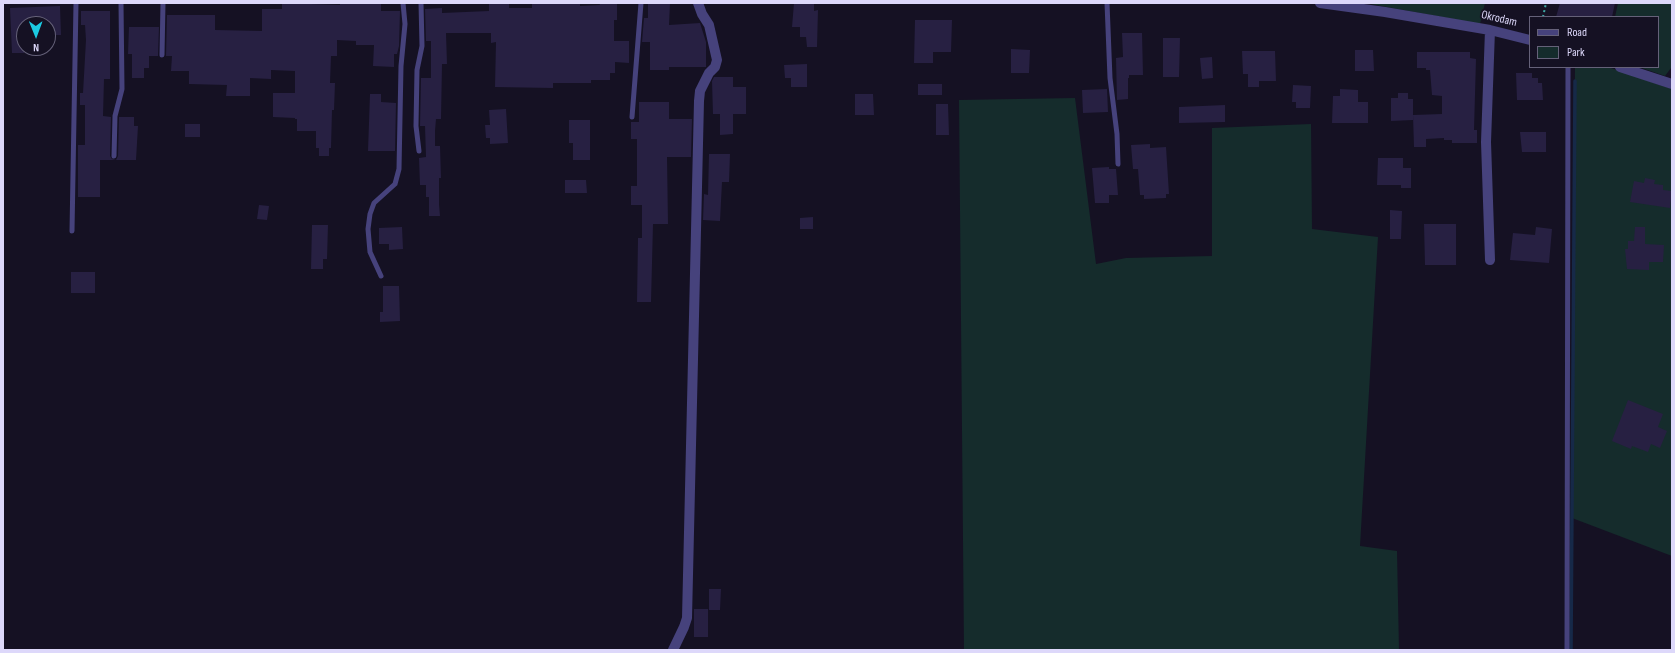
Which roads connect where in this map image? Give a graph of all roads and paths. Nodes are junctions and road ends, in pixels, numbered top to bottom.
1 (76, 3) edge
2 (121, 3) edge
3 (163, 3) edge
4 (404, 3) edge
5 (421, 3) edge
6 (641, 3) edge
7 (698, 3) edge
8 (1107, 3) edge
9 (1320, 3) edge
10 (1546, 3) edge
11 (1543, 16) edge
12 (1490, 30) junction
13 (1529, 40) edge
14 (162, 55) dead end
15 (1568, 68) edge
16 (1623, 68) edge
17 (1672, 84) edge
18 (632, 117) dead end
19 (419, 151) dead end
20 (114, 156) dead end
21 (1118, 164) dead end
22 (72, 231) dead end
23 (1490, 260) dead end
24 (381, 276) dead end
25 (673, 650) edge
26 (1567, 650) edge

1 - 22 lane
2 - 20 lane
3 - 14 lane
4 - 24 lane
5 - 19 lane
6 - 18 lane
7 - 25 street
8 - 21 lane
9 - 12 street, Okrodam
10 - 11 path
12 - 13 street, Okrodam
12 - 23 street
15 - 26 lane
16 - 17 street

